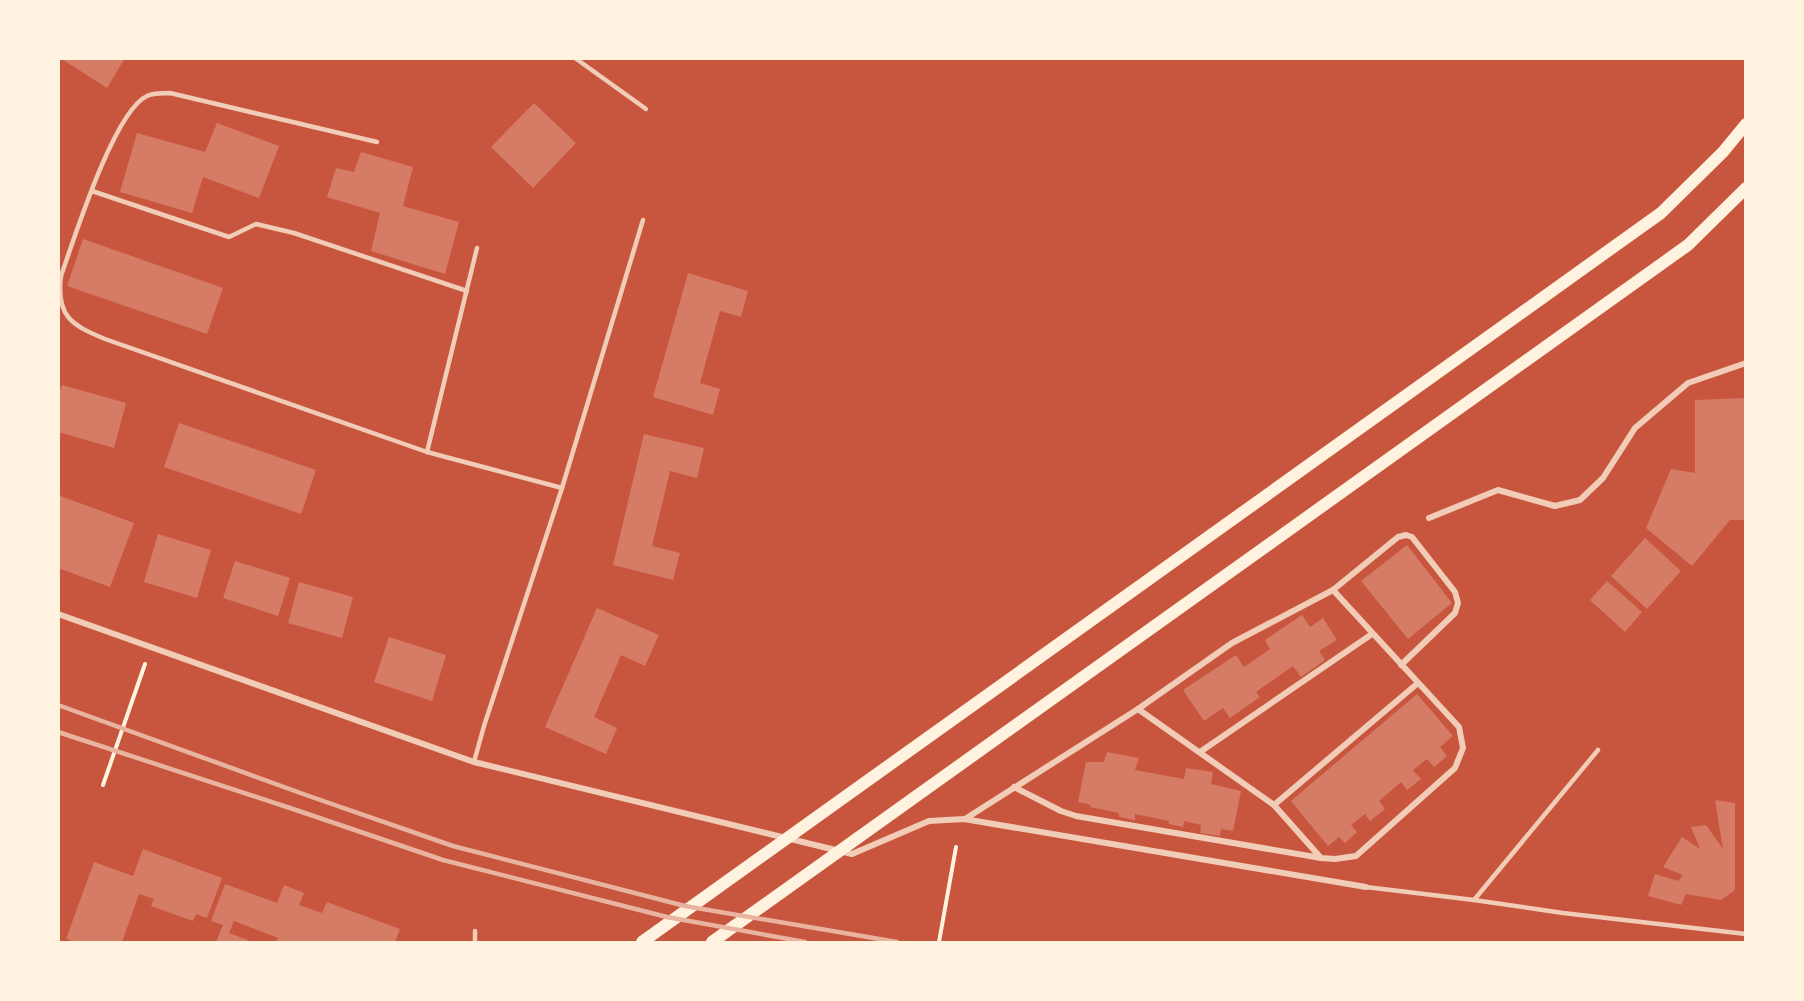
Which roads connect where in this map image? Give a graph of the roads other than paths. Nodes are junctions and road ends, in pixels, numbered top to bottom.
1 (575, 58) edge
2 (646, 109) dead end
3 (1746, 124) edge
4 (377, 142) dead end
5 (1746, 188) edge
6 (92, 191) junction
7 (643, 220) dead end
8 (477, 248) dead end
9 (467, 291) junction
10 (1746, 363) edge
11 (427, 452) junction
12 (562, 488) junction
13 (1429, 518) dead end
14 (1333, 591) junction
15 (58, 614) edge
16 (1372, 634) junction
17 (1401, 665) junction
18 (1418, 683) junction
19 (1138, 710) junction
20 (1598, 750) dead end
21 (1200, 752) junction
22 (474, 762) junction
23 (1014, 787) junction
24 (1274, 805) junction
25 (964, 819) junction
26 (1321, 858) junction
27 (1366, 887) joint
28 (1474, 900) junction
29 (475, 931) dead end
30 (1746, 934) edge
31 (475, 942) edge
32 (642, 942) edge
33 (712, 942) edge

1 - 2 lane
3 - 32 main road
4 - 6 lane
5 - 33 main road
6 - 9 lane
6 - 11 lane
7 - 12 lane
8 - 9 lane
9 - 11 lane
10 - 13 street
11 - 12 lane
12 - 22 lane
14 - 16 street
14 - 17 street
14 - 19 street
15 - 22 street
16 - 17 street
16 - 21 street
17 - 18 street
18 - 24 street
18 - 26 street
19 - 21 street
19 - 23 street
20 - 28 lane
21 - 24 street
22 - 25 street
23 - 25 street
23 - 26 street
24 - 26 street
25 - 27 street
27 - 28 lane
28 - 30 lane
29 - 31 lane

